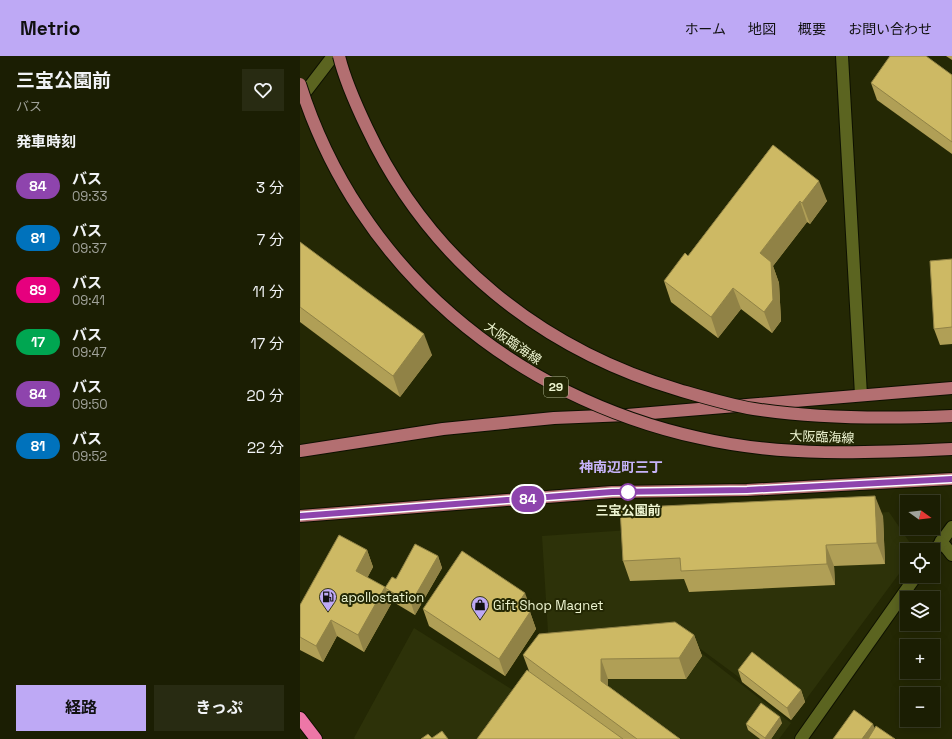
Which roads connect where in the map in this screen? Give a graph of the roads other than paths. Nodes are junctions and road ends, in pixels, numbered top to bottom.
1 (333, 56) edge
2 (339, 56) edge
3 (842, 56) edge
4 (300, 84) edge
5 (300, 99) edge
6 (952, 388) edge
7 (861, 395) junction
8 (952, 416) edge
9 (952, 450) edge
10 (300, 451) edge
11 (952, 479) edge
12 (300, 516) edge
13 (952, 527) edge
14 (941, 541) joint
15 (952, 556) edge
16 (911, 583) edge
17 (300, 718) edge
18 (316, 739) edge
19 (801, 739) edge

1 - 5 street
2 - 8 main road, 大阪臨海線, bridge
3 - 7 street
4 - 9 main road, 大阪臨海線 / 29, bridge
6 - 7 main road
7 - 10 main road
11 - 12 main road
13 - 14 street
14 - 15 street
16 - 19 street
17 - 18 highway

